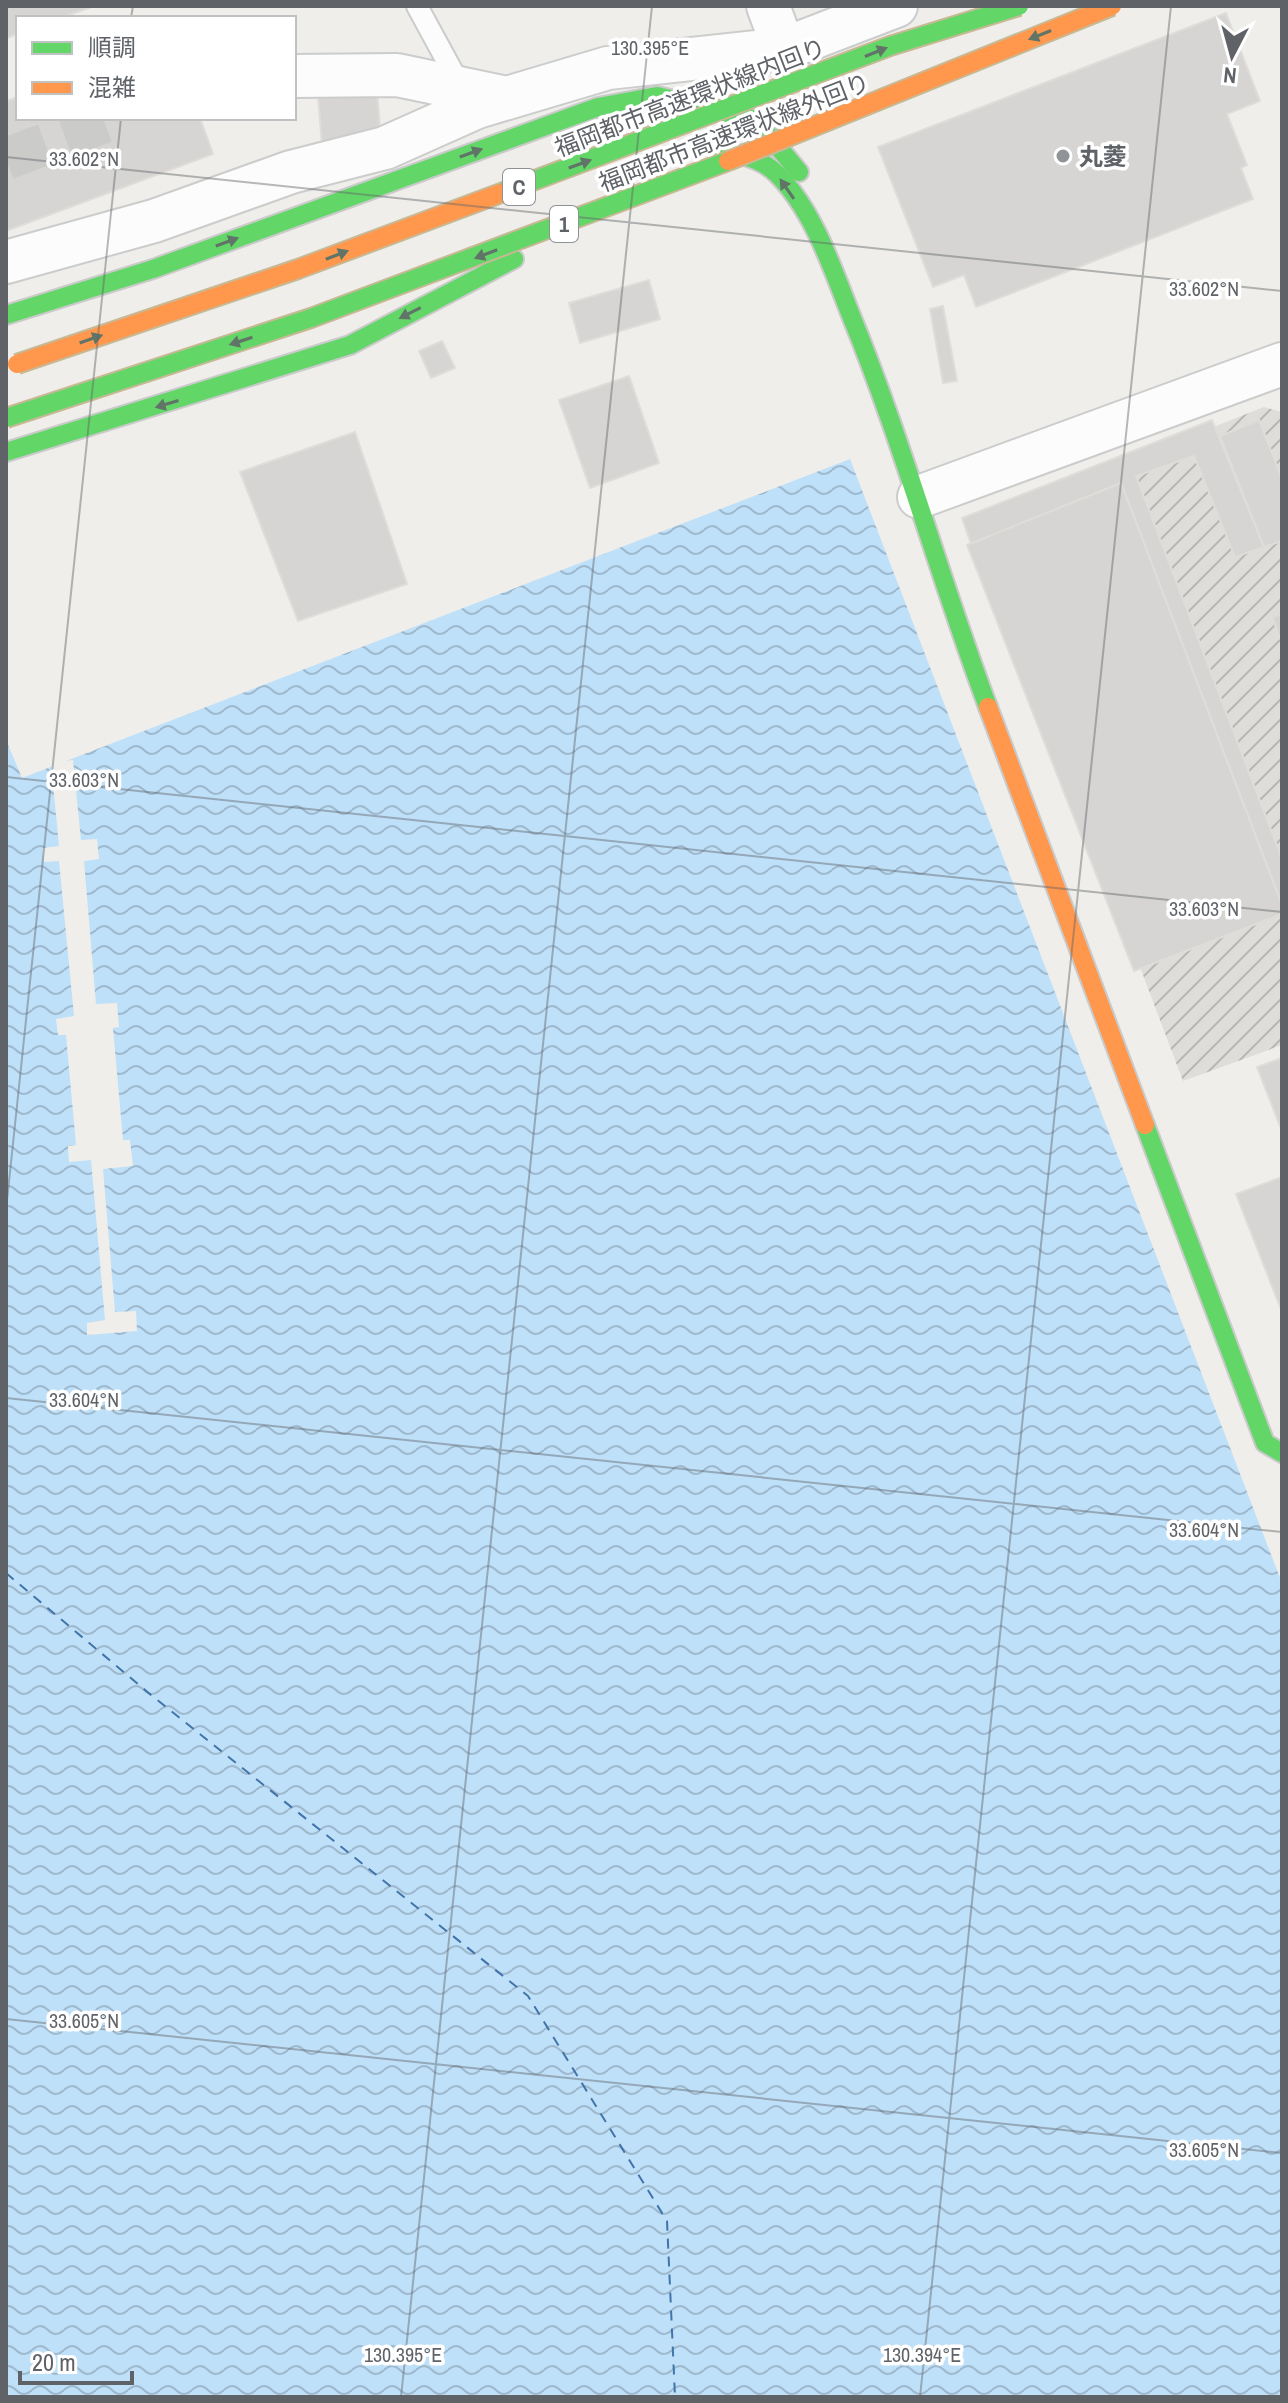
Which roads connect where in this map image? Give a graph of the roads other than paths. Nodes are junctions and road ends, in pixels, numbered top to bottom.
1 (417, 6) edge
2 (768, 6) edge
3 (896, 6) edge
4 (1019, 6) edge
5 (1112, 6) edge
6 (784, 49) junction
7 (296, 76) edge
8 (461, 88) junction
9 (509, 98) junction
10 (6, 262) edge
11 (6, 315) edge
12 (17, 364) dead end
13 (1282, 364) edge
14 (890, 411) junction
15 (6, 418) edge
16 (6, 452) edge
17 (919, 497) junction
18 (1282, 1453) edge

1 - 8 lane
2 - 6 street
3 - 6 street
12 -> 4 main road, 福岡都市高速環状線内回り / C, bridge
5 -> 15 main road, 福岡都市高速環状線外回り / 1, bridge
6 - 9 street
7 - 8 street
8 - 9 street
9 - 10 street
11 -> 14 main road
13 - 17 street
14 -> 16 main road
14 - 17 main road
17 - 18 main road

